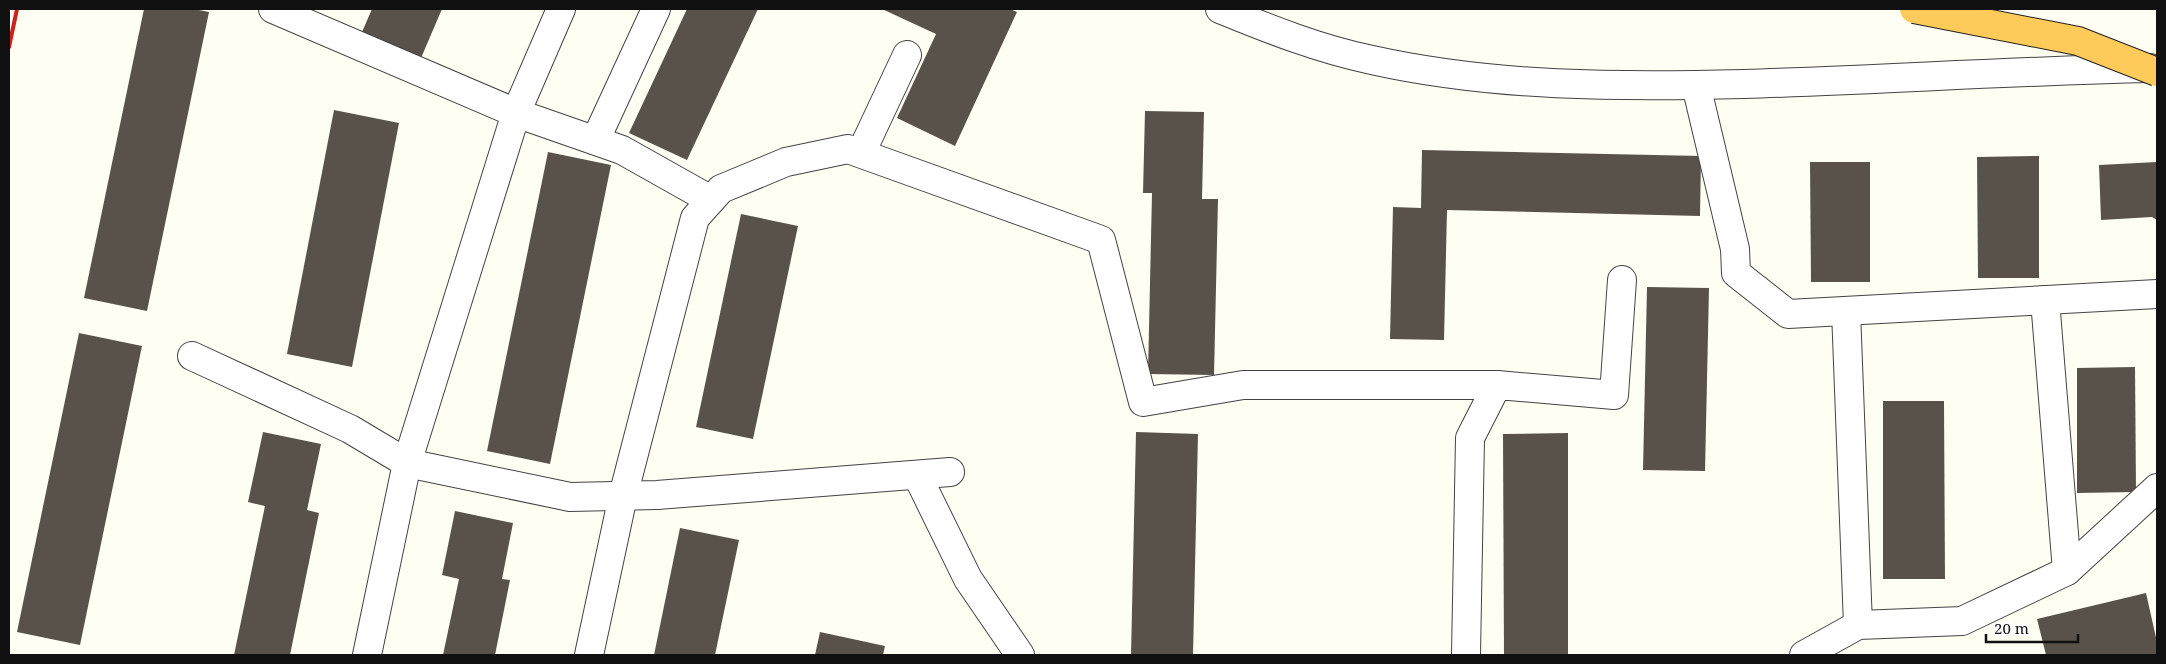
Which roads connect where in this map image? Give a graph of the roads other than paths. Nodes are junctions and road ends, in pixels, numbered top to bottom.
1 (274, 9) edge
2 (561, 9) edge
3 (656, 9) edge
4 (1220, 9) edge
5 (1914, 9) edge
6 (908, 56) dead end
7 (2157, 68) edge
8 (2157, 72) edge
9 (1696, 85) junction
10 (516, 112) junction
11 (596, 139) junction
12 (861, 153) junction
13 (711, 200) junction
14 (1622, 280) dead end
15 (2157, 294) edge
16 (2045, 300) junction
17 (1846, 311) junction
18 (192, 356) dead end
19 (1497, 385) junction
20 (407, 463) junction
21 (950, 472) dead end
22 (917, 475) junction
23 (2157, 488) edge
24 (623, 496) junction
25 (2067, 571) junction
26 (1858, 624) junction
27 (367, 655) edge
28 (589, 655) edge
29 (1020, 655) edge
30 (1466, 655) edge
31 (1804, 655) edge

1 - 10 street
2 - 10 street
3 - 11 street
4 - 9 street
5 - 8 highway, bridge
6 - 12 street
7 - 9 street
9 - 17 street
10 - 11 street
10 - 20 street
11 - 13 street
12 - 13 street
12 - 19 street
13 - 24 street
14 - 19 street
15 - 16 street
16 - 17 street
16 - 25 street
17 - 26 street
18 - 20 street
19 - 30 street
20 - 24 street
20 - 27 street
21 - 22 street
22 - 24 street
22 - 29 street
23 - 25 street
24 - 28 street
25 - 26 street
26 - 31 street

